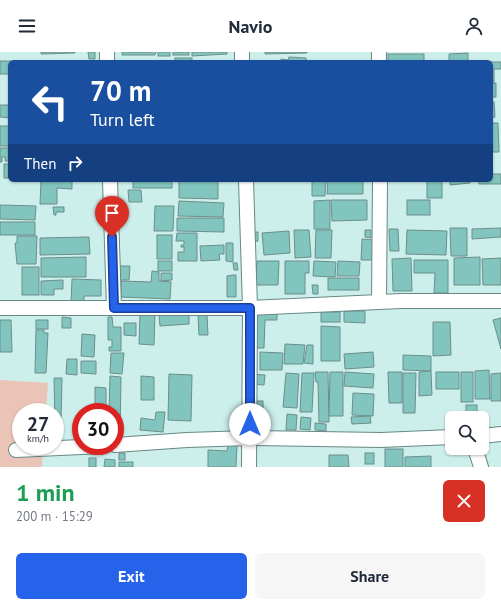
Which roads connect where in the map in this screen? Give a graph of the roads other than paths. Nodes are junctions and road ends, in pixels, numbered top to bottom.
1 (110, 182) edge
2 (246, 182) edge
3 (380, 182) edge
4 (501, 301) edge
5 (379, 302) junction
6 (0, 308) edge
7 (114, 308) junction
8 (250, 308) junction
9 (501, 434) edge
10 (489, 435) edge
11 (445, 437) edge
12 (249, 438) junction
13 (124, 444) edge
14 (478, 455) edge
15 (249, 467) edge
16 (481, 467) edge

1 - 7 street
2 - 8 street
3 - 5 street
4 - 5 street
5 - 8 street
6 - 7 street
7 - 8 street
8 - 12 street
9 - 10 street
11 - 12 street
12 - 13 street
12 - 15 street
14 - 16 street

